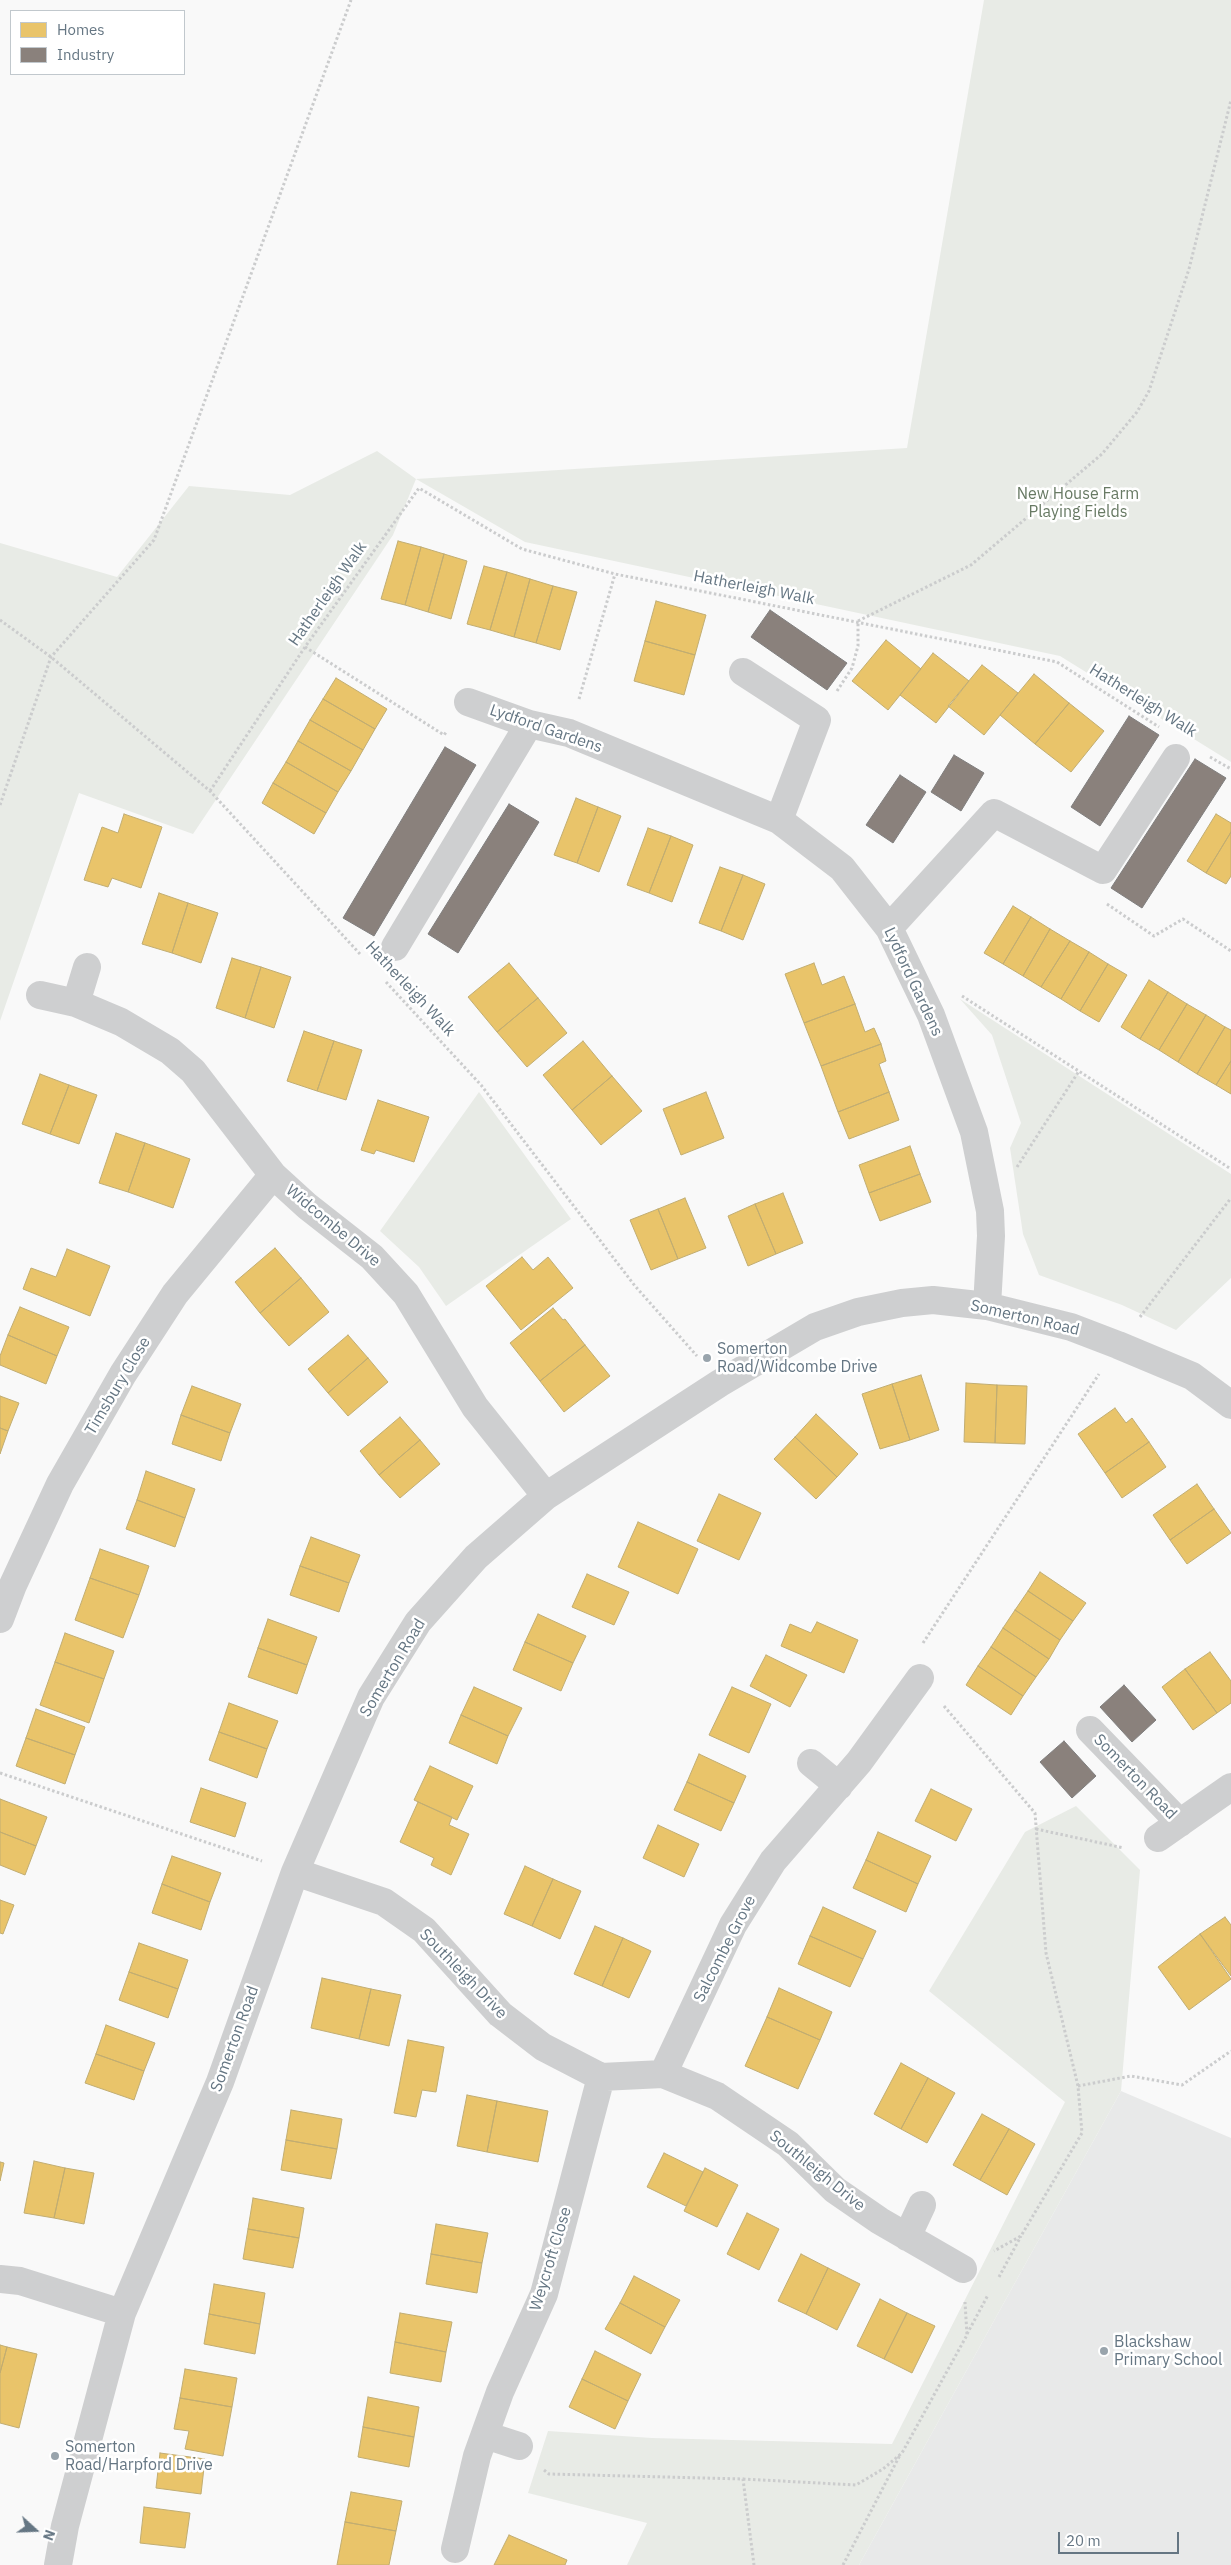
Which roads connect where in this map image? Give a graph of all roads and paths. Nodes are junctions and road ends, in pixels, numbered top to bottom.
1 (352, 0) edge
2 (1231, 100) edge
3 (615, 574) junction
4 (0, 620) edge
5 (858, 622) junction
6 (304, 647) junction
7 (51, 657) junction
8 (743, 672) dead end
9 (468, 702) joint
10 (817, 720) junction
11 (529, 724) junction
12 (1162, 728) dead end
13 (569, 733) junction
14 (1208, 756) dead end
15 (1176, 758) dead end
16 (1231, 769) edge
17 (210, 791) junction
18 (0, 805) edge
19 (779, 820) junction
20 (1103, 870) junction
21 (889, 928) junction
22 (395, 947) dead end
23 (1231, 951) edge
24 (365, 959) dead end
25 (87, 967) dead end
26 (385, 981) dead end
27 (954, 990) dead end
28 (40, 994) dead end
29 (76, 1003) junction
30 (1079, 1071) junction
31 (1231, 1169) edge
32 (272, 1174) junction
33 (1231, 1198) edge
34 (990, 1211) junction
35 (988, 1306) junction
36 (1118, 1345) junction
37 (720, 1383) junction
38 (1231, 1404) edge
39 (546, 1496) junction
40 (0, 1619) edge
41 (920, 1678) junction
42 (1090, 1730) dead end
43 (811, 1763) dead end
44 (0, 1773) edge
45 (839, 1786) junction
46 (1231, 1787) edge
47 (1180, 1823) junction
48 (1036, 1829) junction
49 (1158, 1838) joint
50 (295, 1872) junction
51 (1231, 2051) edge
52 (663, 2074) junction
53 (601, 2077) junction
54 (1078, 2086) junction
55 (922, 2205) dead end
56 (907, 2237) junction
57 (962, 2269) junction
58 (0, 2279) edge
59 (122, 2313) junction
60 (485, 2435) junction
61 (519, 2446) joint
62 (902, 2453) junction
63 (743, 2479) junction
64 (456, 2549) dead end
65 (58, 2565) edge
66 (754, 2565) edge
67 (842, 2565) edge

1 - 7 path
2 - 5 path
3 - 5 path, Hatherleigh Walk
3 - 6 path, Hatherleigh Walk
3 - 13 path
4 - 7 path
5 - 10 path
5 - 12 path, Hatherleigh Walk
6 - 9 path
6 - 17 path, Hatherleigh Walk
7 - 17 path
7 - 18 path
8 - 10 street
9 - 11 street, Lydford Gardens
10 - 19 street
11 - 13 street, Lydford Gardens
11 - 22 street
13 - 19 street, Lydford Gardens
14 - 16 path, Hatherleigh Walk
15 - 20 street
17 - 24 path, Hatherleigh Walk
19 - 21 street, Lydford Gardens
20 - 21 street
20 - 23 path
21 - 34 street, Lydford Gardens
25 - 29 street
26 - 37 path, Hatherleigh Walk
27 - 30 path
28 - 29 street, Widcombe Drive
29 - 32 street, Widcombe Drive
30 - 31 path
30 - 34 path
32 - 39 street, Widcombe Drive
32 - 40 street, Timsbury Close
33 - 36 path
34 - 35 street, Lydford Gardens
35 - 36 street, Somerton Road
35 - 37 street, Somerton Road
36 - 38 street, Somerton Road
36 - 41 path
37 - 39 street, Somerton Road
39 - 50 street, Somerton Road
41 - 45 street, Salcombe Grove
41 - 48 path
42 - 47 street, Somerton Road
43 - 45 street
44 - 50 path
45 - 52 street, Salcombe Grove
46 - 47 street, Somerton Road
47 - 49 street, Somerton Road
48 - 49 path
48 - 54 path
50 - 53 street, Southleigh Drive
50 - 59 street, Somerton Road
51 - 54 path
52 - 53 street, Southleigh Drive
52 - 56 street, Southleigh Drive
53 - 60 street, Weycroft Close
54 - 57 path
55 - 56 street
56 - 57 street, Southleigh Drive
57 - 62 path
58 - 59 street
59 - 65 street, Somerton Road
60 - 61 street
60 - 64 street, Weycroft Close
61 - 63 path
62 - 63 path
62 - 67 path
63 - 66 path

